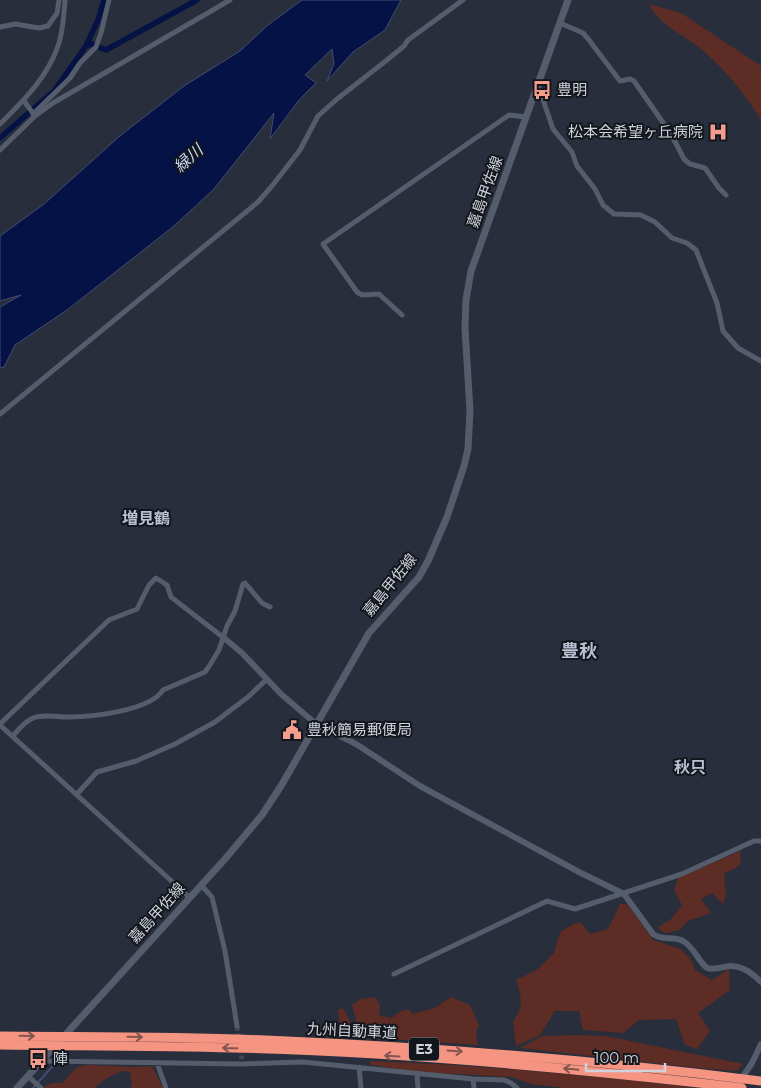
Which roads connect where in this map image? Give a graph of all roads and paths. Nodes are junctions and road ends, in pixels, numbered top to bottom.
1 (59, 0) edge
2 (65, 0) edge
3 (109, 0) edge
4 (230, 0) edge
5 (464, 0) edge
6 (568, 0) edge
7 (560, 23) junction
8 (0, 27) edge
9 (538, 84) junction
10 (24, 101) junction
11 (34, 115) junction
12 (526, 117) junction
13 (0, 124) edge
14 (0, 150) edge
15 (726, 195) dead end
16 (402, 315) dead end
17 (761, 360) edge
18 (0, 414) edge
19 (270, 607) dead end
20 (224, 638) junction
21 (267, 679) junction
22 (316, 724) junction
23 (0, 725) edge
24 (13, 736) junction
25 (77, 794) junction
26 (761, 841) edge
27 (201, 884) junction
28 (624, 894) junction
29 (189, 896) junction
30 (394, 974) dead end
31 (761, 982) edge
32 (237, 1026) tunnel mouth
33 (0, 1036) edge
34 (761, 1044) edge
35 (0, 1045) edge
36 (42, 1061) junction
37 (756, 1061) edge
38 (157, 1063) junction
39 (359, 1068) junction
40 (417, 1074) junction
41 (30, 1077) junction
42 (473, 1079) junction
43 (761, 1081) edge
44 (41, 1087) edge
45 (17, 1088) edge
46 (166, 1088) edge
47 (361, 1088) edge
48 (418, 1088) edge
49 (474, 1088) edge
50 (517, 1088) edge
51 (735, 1088) edge
52 (742, 1088) edge

1 - 8 street
2 - 10 street
3 - 11 street
4 - 11 street
5 - 18 street
6 - 7 main road, 嘉島甲佐線
7 - 9 main road, 嘉島甲佐線
7 - 15 street
9 - 12 main road, 嘉島甲佐線
9 - 17 street
10 - 11 street
10 - 13 street
11 - 14 street
12 - 16 street
12 - 22 main road, 嘉島甲佐線
19 - 20 street
20 - 21 street
20 - 23 street
20 - 24 street
21 - 22 street
21 - 25 street
22 - 27 main road, 嘉島甲佐線
22 - 28 street
23 - 24 street
24 - 25 street
25 - 29 street
26 - 28 street
27 - 29 main road, 嘉島甲佐線
27 - 32 street
28 - 30 street
28 - 31 street
29 - 36 main road, 嘉島甲佐線
33 -> 43 highway, 九州自動車道 / E3
34 - 37 street
52 -> 35 highway, 九州自動車道 / E3
36 - 38 street
36 - 41 main road, 嘉島甲佐線
37 - 51 street
38 - 39 street
38 - 46 street
39 - 40 street
39 - 47 street
40 - 42 street
40 - 48 street
41 - 44 street
41 - 45 main road, 嘉島甲佐線
42 - 49 street
42 - 50 street

